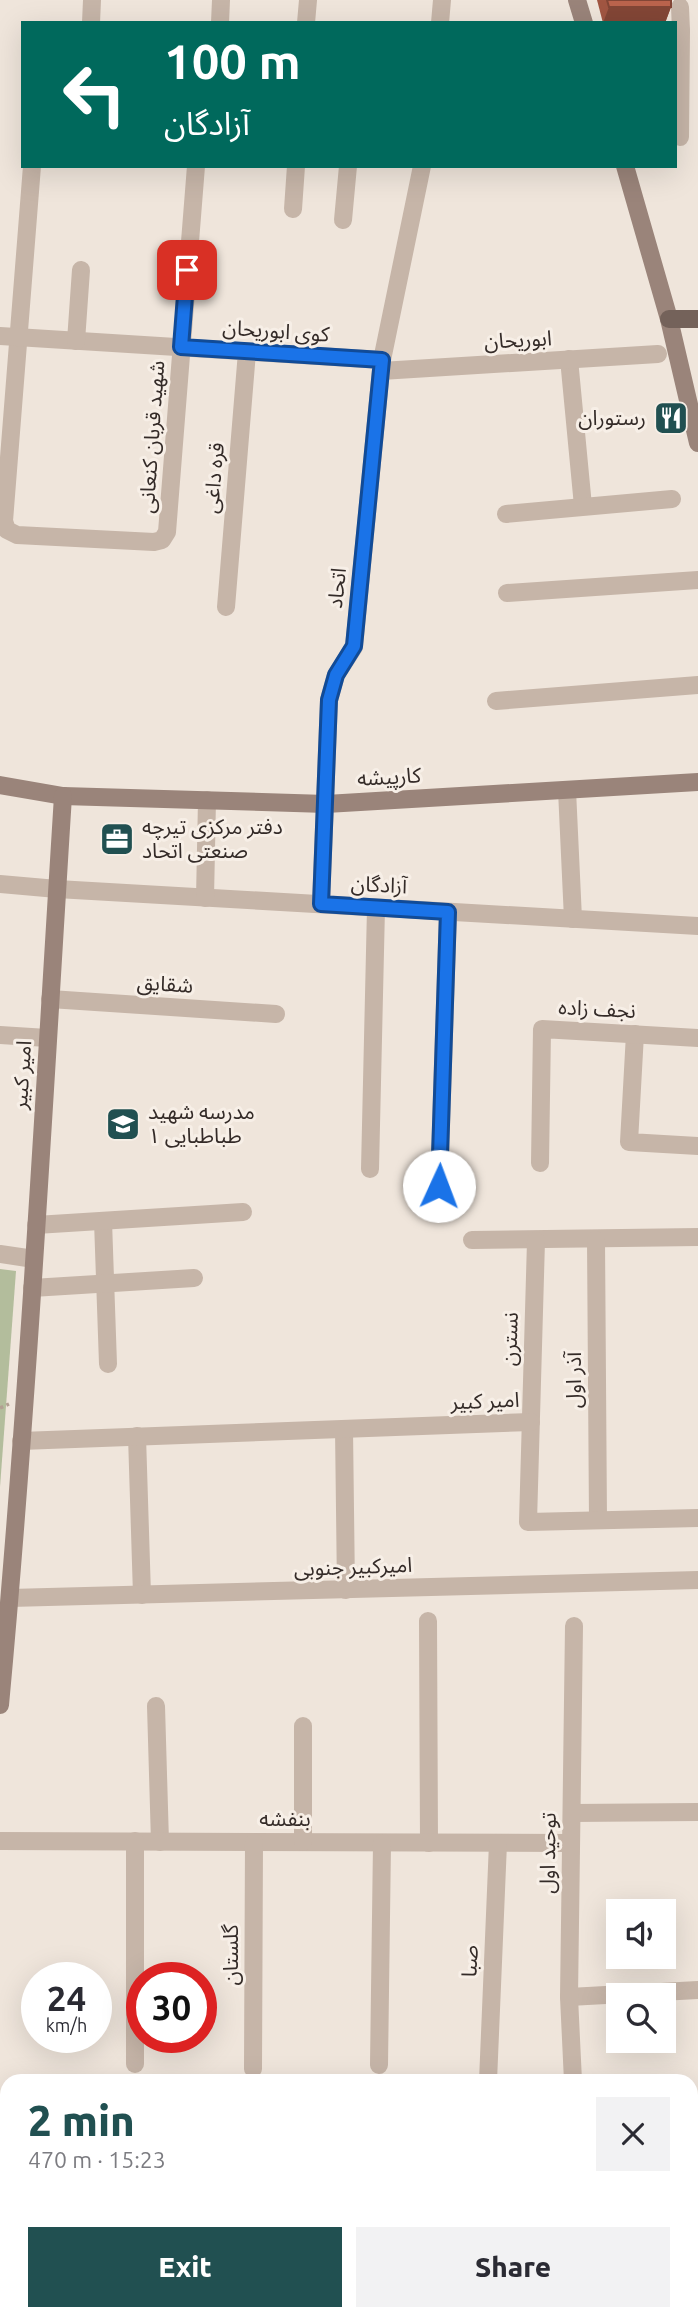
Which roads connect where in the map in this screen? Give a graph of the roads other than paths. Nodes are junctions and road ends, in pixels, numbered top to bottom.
1 (93, 0) edge
2 (221, 0) edge
3 (308, 0) edge
4 (442, 0) edge
5 (577, 0) edge
6 (680, 7) dead end
7 (91, 21) edge
8 (220, 21) edge
9 (306, 21) edge
10 (440, 21) edge
11 (583, 21) edge
12 (678, 31) edge
13 (680, 137) dead end
14 (32, 168) edge
15 (196, 168) edge
16 (296, 168) edge
17 (348, 168) edge
18 (422, 168) edge
19 (626, 168) edge
20 (293, 209) dead end
21 (344, 220) dead end
22 (80, 270) dead end
23 (670, 319) junction
24 (698, 319) edge
25 (0, 336) edge
26 (19, 337) junction
27 (76, 341) junction
28 (181, 347) junction
29 (247, 352) junction
30 (658, 354) dead end
31 (569, 359) junction
32 (382, 365) junction
33 (698, 443) edge
34 (672, 499) dead end
35 (583, 506) junction
36 (506, 514) dead end
37 (698, 580) edge
38 (507, 593) dead end
39 (226, 607) dead end
40 (698, 685) edge
41 (496, 701) dead end
42 (698, 782) edge
43 (0, 785) edge
44 (567, 790) junction
45 (63, 796) junction
46 (207, 800) junction
47 (326, 804) junction
48 (0, 884) edge
49 (57, 889) junction
50 (205, 898) junction
51 (321, 904) junction
52 (376, 908) junction
53 (448, 912) junction
54 (573, 919) junction
55 (698, 926) edge
56 (50, 999) junction
57 (276, 1014) dead end
58 (635, 1034) junction
59 (0, 1035) edge
60 (47, 1038) junction
61 (698, 1038) edge
62 (698, 1146) edge
63 (540, 1163) dead end
64 (370, 1169) dead end
65 (439, 1186) dead end
66 (243, 1212) dead end
67 (103, 1221) junction
68 (36, 1225) junction
69 (698, 1237) edge
70 (472, 1240) dead end
71 (596, 1240) junction
72 (536, 1241) junction
73 (0, 1254) edge
74 (34, 1259) junction
75 (194, 1278) dead end
76 (105, 1284) junction
77 (32, 1288) junction
78 (108, 1364) dead end
79 (531, 1422) junction
80 (344, 1429) junction
81 (138, 1436) junction
82 (21, 1441) junction
83 (698, 1518) edge
84 (598, 1520) junction
85 (698, 1580) edge
86 (346, 1590) junction
87 (142, 1595) junction
88 (10, 1598) junction
89 (428, 1620) dead end
90 (574, 1626) dead end
91 (0, 1697) edge
92 (156, 1706) dead end
93 (303, 1726) dead end
94 (698, 1812) edge
95 (572, 1813) junction
96 (0, 1841) edge
97 (135, 1841) junction
98 (160, 1842) junction
99 (254, 1842) junction
100 (303, 1842) junction
101 (382, 1843) junction
102 (429, 1843) junction
103 (498, 1843) junction
104 (571, 1843) junction
105 (698, 1990) edge
106 (569, 1997) junction
107 (135, 2064) dead end
108 (379, 2065) dead end
109 (253, 2069) dead end
110 (488, 2074) edge
111 (573, 2074) edge

1 - 7 street
2 - 8 street
3 - 9 street
4 - 10 street
5 - 11 main road
6 - 12 street
12 - 13 street
14 - 26 street
15 - 28 street
16 - 20 street
17 - 21 street
18 - 32 street, اتحاد
19 - 23 main road
22 - 27 street
23 - 24 main road
23 - 33 main road
25 - 26 street, کوی ابوریحان
26 - 27 street, کوی ابوریحان
26 - 28 street, شهید قربان کنعانی
27 - 28 street, کوی ابوریحان
28 - 29 street, کوی ابوریحان
29 - 32 street, کوی ابوریحان
29 - 39 street, قره داغی
30 - 31 street, ابوریحان
31 - 32 street, ابوریحان
31 - 35 street
32 - 47 street, اتحاد
34 - 35 street
35 - 36 street
37 - 38 street
40 - 41 street
42 - 44 main road, کارپیشه
43 - 45 main road, کارپیشه
44 - 47 main road, کارپیشه
44 - 54 street
45 - 46 main road, کارپیشه
45 - 49 main road, امیر کبیر
46 - 47 main road, کارپیشه
46 - 50 street
47 - 51 street, اتحاد
48 - 49 street, آزادگان
49 - 50 street, آزادگان
49 - 56 main road, امیر کبیر
50 - 51 street, آزادگان
51 - 52 street, آزادگان
52 - 53 street, آزادگان
52 - 64 street
53 - 54 street, آزادگان
53 - 65 street
54 - 55 street, آزادگان
56 - 57 street, شقایق
56 - 60 main road, امیر کبیر
58 - 61 street, نجف زاده
58 - 62 street
58 - 63 street, نجف زاده
59 - 60 street
60 - 68 main road, امیر کبیر
66 - 67 street
67 - 68 street
67 - 76 street
68 - 74 main road, امیر کبیر
69 - 71 street
70 - 72 street
71 - 72 street
71 - 84 street, آذر اول
72 - 79 street, نسترن
73 - 74 street
74 - 77 main road, امیر کبیر
75 - 76 street
76 - 77 street
76 - 78 street
77 - 82 main road, امیر کبیر
79 - 80 street, امیر کبیر
79 - 84 street, نسترن
80 - 81 street, امیر کبیر
80 - 86 street
81 - 82 street, امیر کبیر
81 - 87 street
82 - 88 main road, امیر کبیر
83 - 84 street
85 - 86 street, امیرکبیر جنوبی
86 - 87 street, امیرکبیر جنوبی
87 - 88 street, امیرکبیر جنوبی
88 - 91 main road, امیر کبیر
89 - 102 street
90 - 95 street, توحید اول
92 - 98 street
93 - 100 street
94 - 95 street
95 - 104 street, توحید اول
96 - 97 street, بنفشه
97 - 98 street, بنفشه
97 - 107 street
98 - 99 street, بنفشه
99 - 100 street, بنفشه
99 - 109 street, گلستان
100 - 101 street, بنفشه
101 - 102 street, بنفشه
101 - 108 street
102 - 103 street, بنفشه
103 - 104 street, بنفشه
103 - 110 street, صبا
104 - 106 street, توحید اول
105 - 106 street
106 - 111 street, توحید اول

